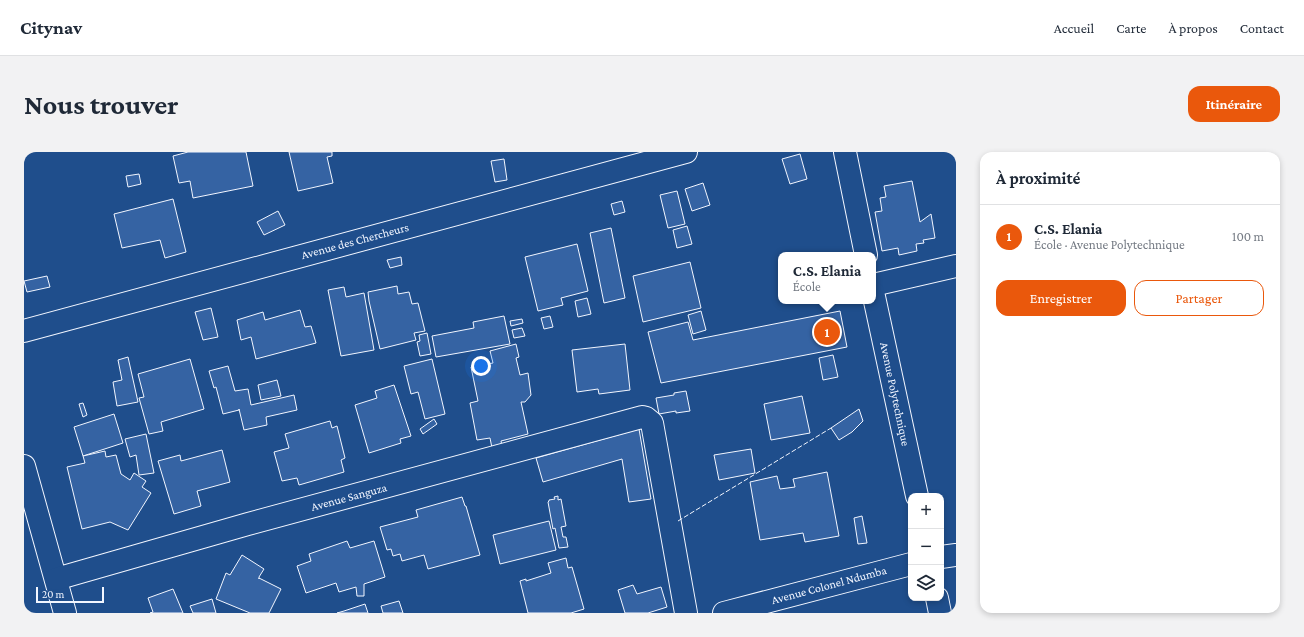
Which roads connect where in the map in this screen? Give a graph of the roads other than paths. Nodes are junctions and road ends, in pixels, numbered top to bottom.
1 (686, 152) edge
2 (845, 152) edge
3 (657, 155) edge
4 (865, 252) edge
5 (956, 266) edge
6 (876, 284) edge
7 (876, 304) edge
8 (24, 331) edge
9 (24, 466) edge
10 (916, 493) edge
11 (28, 494) edge
12 (956, 555) edge
13 (944, 557) edge
14 (908, 565) edge
15 (56, 579) junction
16 (938, 601) edge
17 (65, 613) edge
18 (686, 613) edge
19 (724, 613) edge
20 (940, 613) edge

1 - 3 street, Avenue des Chercheurs
2 - 4 street
3 - 8 street, Avenue des Chercheurs
5 - 6 street
7 - 10 street, Avenue Polytechnique
9 - 11 street
11 - 15 street
12 - 13 street
14 - 19 street, Avenue Colonel Ndumba
15 - 17 street
15 - 18 street, Avenue Sanguza
16 - 20 street

